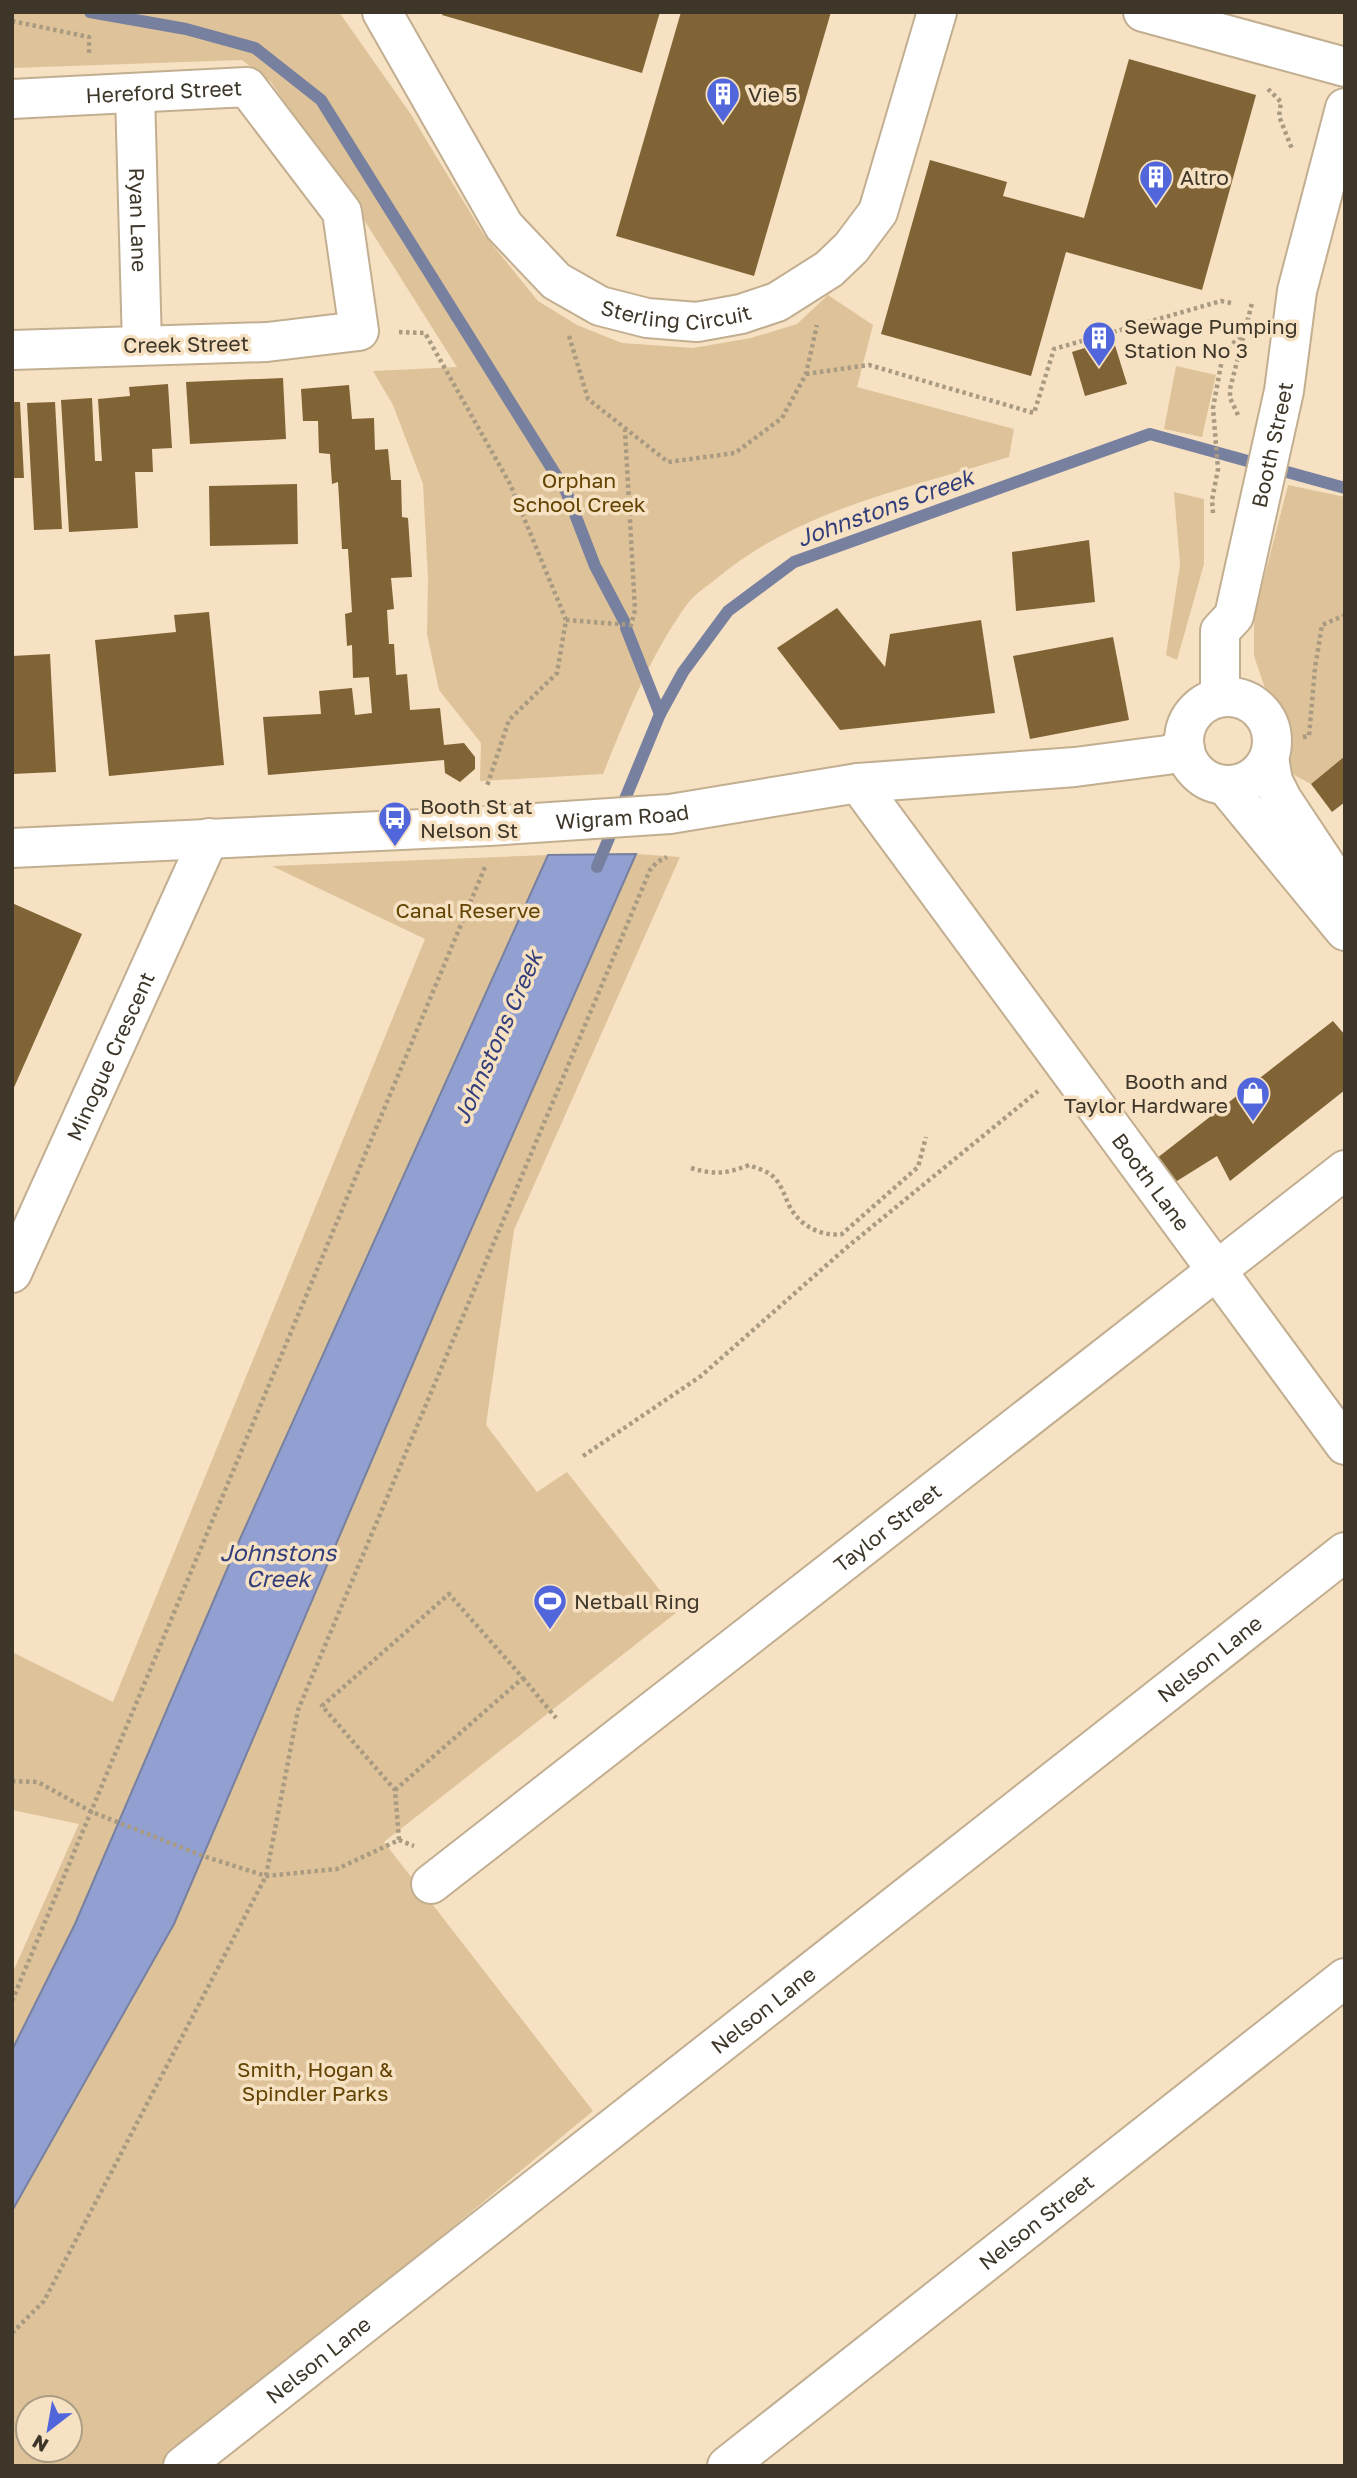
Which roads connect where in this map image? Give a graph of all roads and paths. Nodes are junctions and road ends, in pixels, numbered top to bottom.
1 (382, 12) edge
2 (937, 12) edge
3 (1143, 12) edge
4 (12, 21) edge
5 (1345, 67) edge
6 (135, 94) junction
7 (89, 96) junction
8 (12, 99) edge
9 (1281, 102) dead end
10 (1345, 108) edge
11 (1279, 116) dead end
12 (829, 269) junction
13 (556, 281) junction
14 (1231, 303) dead end
15 (359, 331) junction
16 (1245, 331) dead end
17 (142, 345) junction
18 (12, 350) edge
19 (806, 374) junction
20 (624, 429) junction
21 (1212, 500) dead end
22 (1345, 615) edge
23 (566, 620) junction
24 (1234, 699) junction
25 (1283, 748) junction
26 (1185, 749) junction
27 (858, 783) junction
28 (1225, 785) junction
29 (485, 792) dead end
30 (209, 838) junction
31 (12, 848) edge
32 (668, 856) dead end
33 (486, 864) dead end
34 (1345, 894) edge
35 (1345, 931) edge
36 (1065, 1068) junction
37 (926, 1137) dead end
38 (691, 1168) dead end
39 (1345, 1170) edge
40 (1215, 1271) junction
41 (12, 1273) edge
42 (1345, 1445) edge
43 (583, 1456) dead end
44 (1345, 1552) edge
45 (523, 1678) junction
46 (556, 1718) dead end
47 (12, 1781) edge
48 (395, 1790) junction
49 (92, 1812) junction
50 (266, 1876) junction
51 (431, 1884) dead end
52 (1345, 1978) edge
53 (12, 2001) edge
54 (12, 2333) edge
55 (183, 2466) edge
56 (727, 2466) edge

1 - 13 street, Sterling Circuit
2 - 12 street, Sterling Circuit
3 - 5 street
4 - 7 path
6 - 7 street, Hereford Street
6 - 15 street, Hereford Street
6 - 17 street, Ryan Lane
7 - 8 street, Hereford Street
9 - 11 path
10 - 24 street, Booth Street
12 - 13 street, Sterling Circuit
12 - 19 path
13 - 20 path
14 - 19 path
15 - 17 street, Creek Street
15 - 23 path
16 - 21 path
17 - 18 street, Creek Street
19 - 20 path
20 - 23 path
22 - 25 path
23 - 29 path
24 - 25 street
24 - 26 street
25 - 28 street
25 - 34 street
26 - 27 street, Wigram Road
26 - 28 street
27 - 30 street, Wigram Road
27 - 36 street, Booth Lane
28 - 35 street
30 - 31 street, Wigram Road
30 - 41 street, Minogue Crescent
32 - 50 path
33 - 49 path
36 - 40 street, Booth Lane
36 - 43 path
37 - 38 path
39 - 40 street, Taylor Street
40 - 42 street, Booth Lane
40 - 51 street, Taylor Street
44 - 55 street, Nelson Lane
45 - 46 path
45 - 48 path
45 - 48 path
47 - 49 path
48 - 50 path
49 - 50 path
49 - 53 path
50 - 54 path
52 - 56 street, Nelson Street

